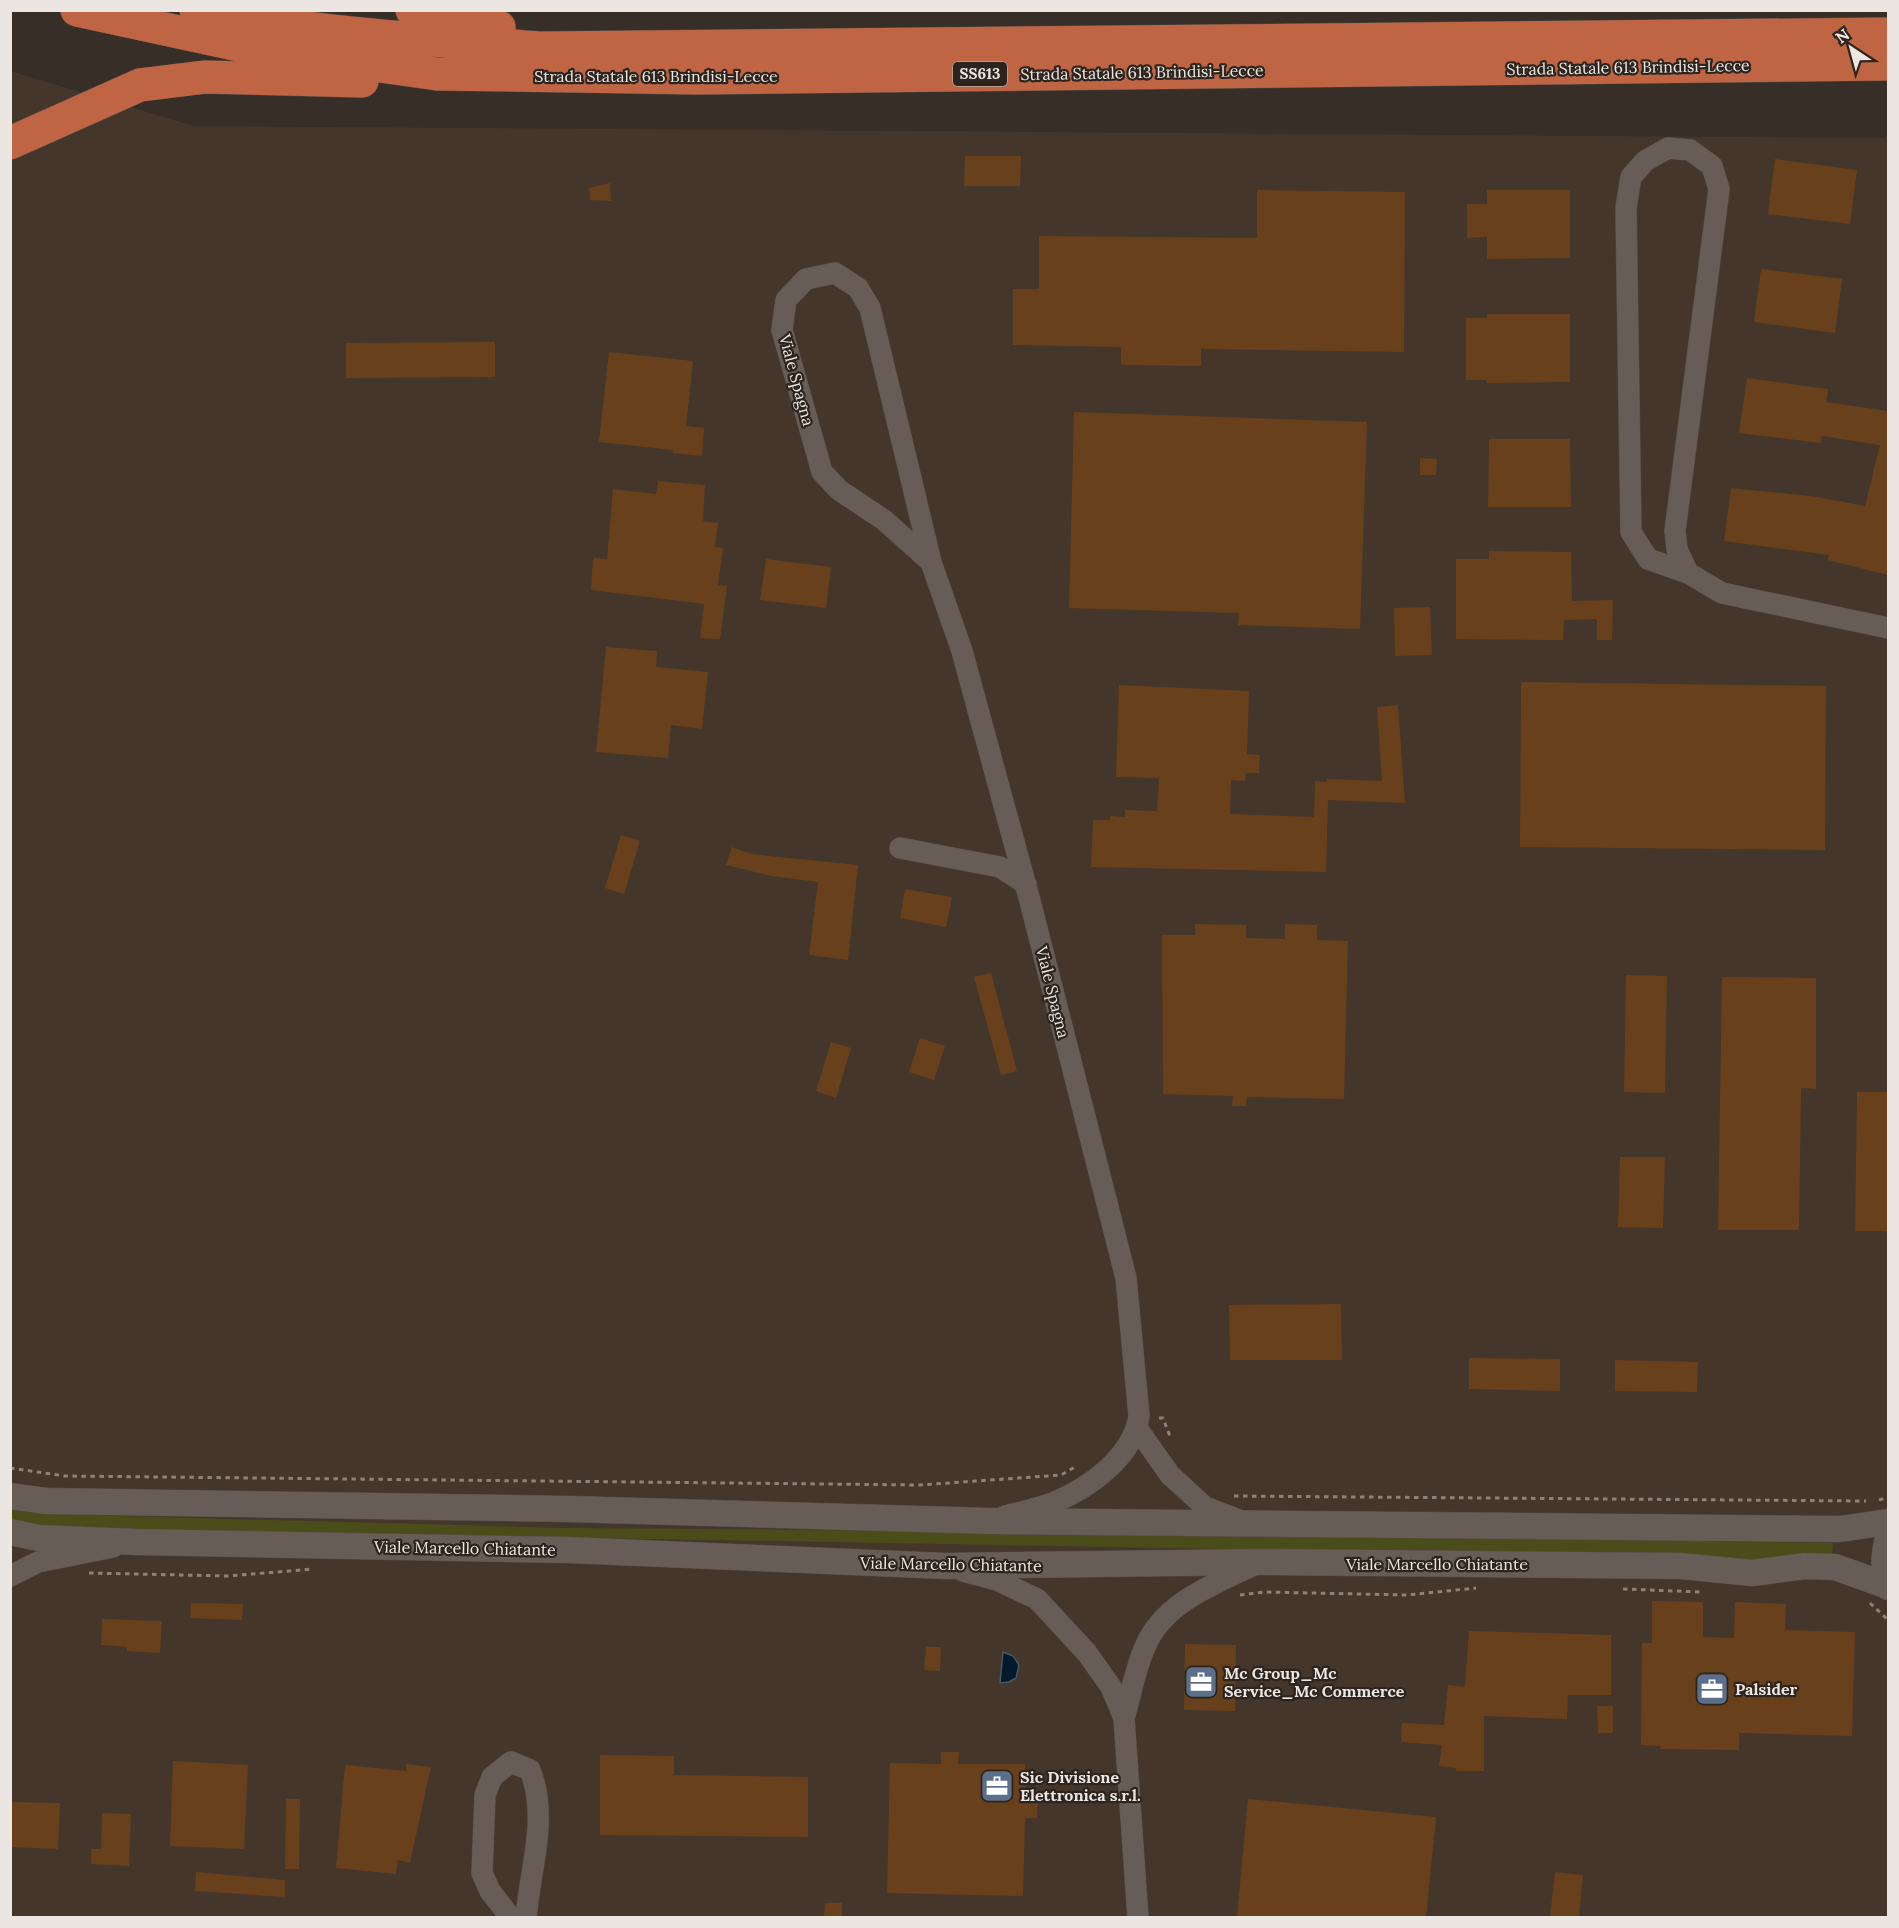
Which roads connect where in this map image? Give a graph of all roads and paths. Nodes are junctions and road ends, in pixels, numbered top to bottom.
1 (77, 10) edge
2 (196, 10) edge
3 (412, 10) edge
4 (1888, 34) edge
5 (744, 46) junction
6 (1888, 64) edge
7 (437, 74) junction
8 (10, 143) edge
9 (931, 562) junction
10 (1688, 573) junction
11 (1888, 628) edge
12 (900, 848) dead end
13 (1026, 884) junction
14 (1138, 1422) junction
15 (1174, 1448) dead end
16 (1080, 1465) dead end
17 (10, 1468) edge
18 (1227, 1493) dead end
19 (10, 1496) edge
20 (1888, 1497) edge
21 (990, 1521) junction
22 (1888, 1522) edge
23 (1248, 1524) junction
24 (10, 1532) edge
25 (1888, 1539) edge
26 (137, 1542) junction
27 (1260, 1562) junction
28 (946, 1566) junction
29 (10, 1576) edge
30 (1888, 1586) edge
31 (1124, 1718) junction
32 (511, 1917) edge
33 (526, 1917) edge
34 (1138, 1917) edge

1 - 7 highway, Strada Statale 613 Brindisi-Lecce / SS613
2 - 5 highway, Strada Statale 613 Brindisi-Lecce / SS613
3 - 5 highway
4 - 5 highway, Strada Statale 613 Brindisi-Lecce / SS613
6 - 7 highway, Strada Statale 613 Brindisi-Lecce / SS613
7 - 8 highway
9 - 9 street, Viale Spagna
9 - 13 street, Viale Spagna
10 - 10 street
10 - 11 street
12 - 13 street
13 - 14 street, Viale Spagna
14 - 15 path
14 - 21 street
14 - 23 street, Viale Spagna
16 - 17 path
18 - 20 path
19 - 21 street
21 - 23 street
22 - 23 street
24 - 26 street, Viale Marcello Chiatante
25 - 30 street, Viale Marcello Chiatante
26 - 28 street, Viale Marcello Chiatante
26 - 29 street
27 - 28 street, Viale Marcello Chiatante
27 - 30 street, Viale Marcello Chiatante
27 - 31 street
28 - 31 street
31 - 34 street
32 - 33 street

